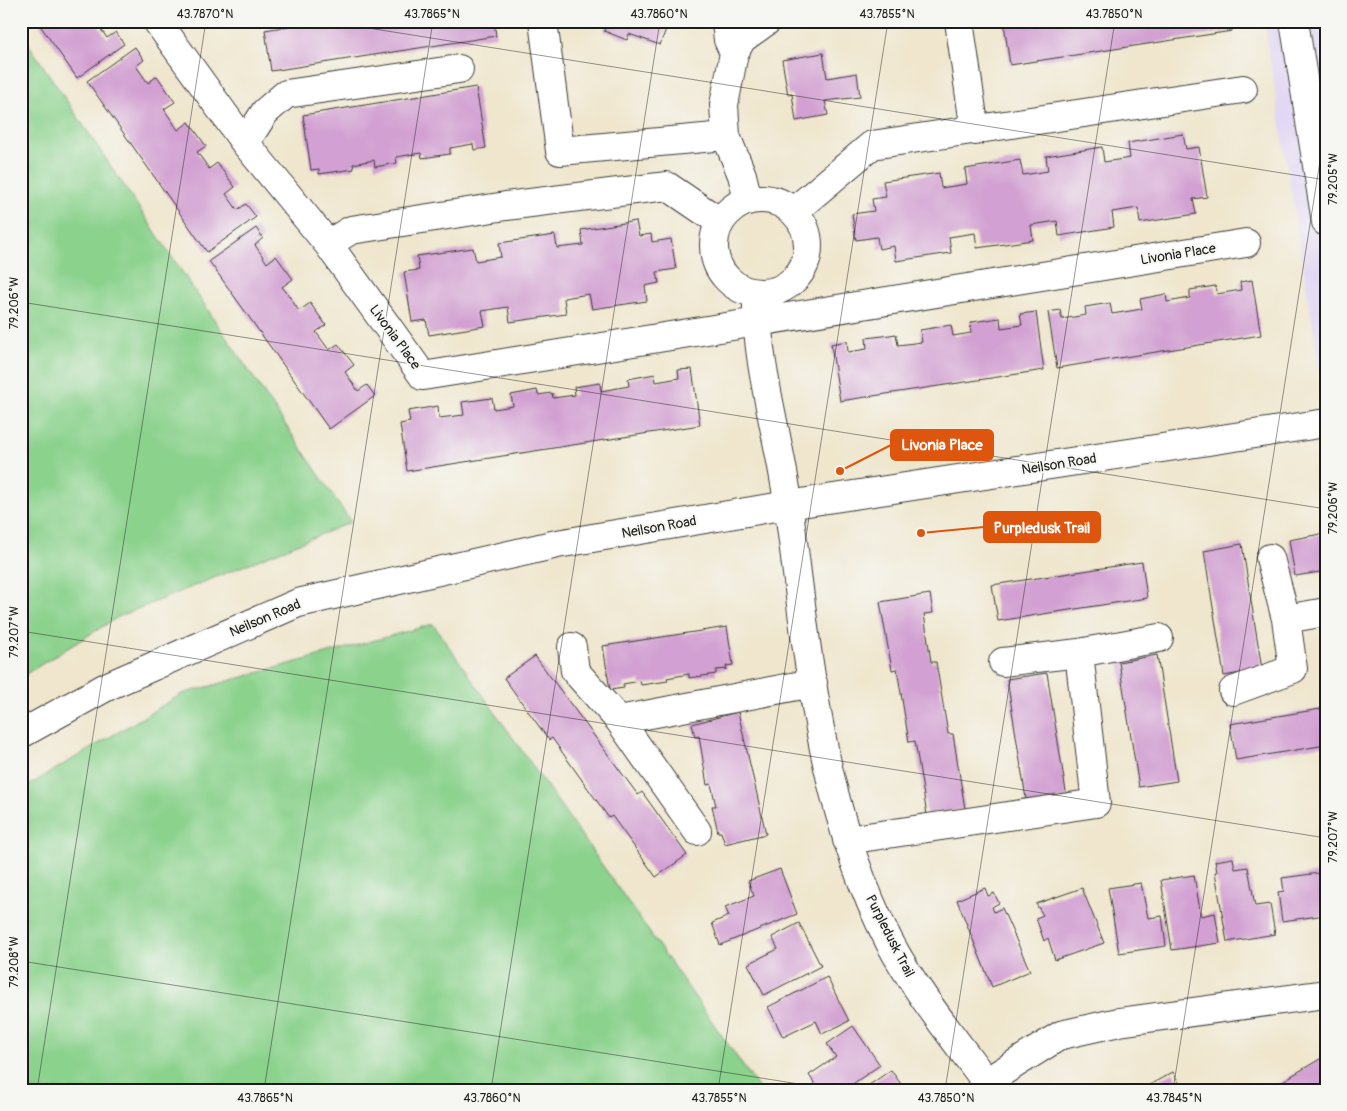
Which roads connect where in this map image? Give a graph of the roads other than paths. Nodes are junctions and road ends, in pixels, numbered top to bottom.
1 (157, 21) edge
2 (543, 21) edge
3 (726, 21) edge
4 (767, 21) edge
5 (959, 21) edge
6 (1294, 21) edge
7 (734, 53) junction
8 (459, 69) dead end
9 (1242, 89) dead end
10 (975, 130) junction
11 (726, 136) junction
12 (245, 143) junction
13 (748, 200) junction
14 (794, 211) junction
15 (720, 222) junction
16 (1326, 222) edge
17 (1246, 243) dead end
18 (328, 244) junction
19 (757, 294) junction
20 (756, 324) junction
21 (1326, 423) edge
22 (788, 505) junction
23 (1270, 558) dead end
24 (1326, 612) edge
25 (1286, 618) junction
26 (1159, 638) dead end
27 (572, 647) dead end
28 (1079, 653) junction
29 (1003, 662) dead end
30 (813, 683) junction
31 (1233, 691) dead end
32 (619, 720) junction
33 (21, 734) edge
34 (697, 831) dead end
35 (847, 840) junction
36 (1326, 994) edge
37 (989, 1086) edge

1 - 12 street, Livonia Place
2 - 11 street
3 - 7 street
4 - 7 street
5 - 10 street
6 - 16 street
7 - 11 street
8 - 12 street
9 - 10 street
10 - 14 street
11 - 13 street
12 - 18 street, Livonia Place
13 - 14 street
13 - 15 street
14 - 19 street
15 - 18 street
15 - 19 street
17 - 20 street, Livonia Place
18 - 20 street, Livonia Place
19 - 20 street
20 - 22 street
21 - 22 street, Neilson Road
22 - 30 street, Purpledusk Trail
22 - 33 street, Neilson Road
23 - 25 street
24 - 25 street
25 - 31 street
26 - 28 street
27 - 32 street
28 - 29 street
28 - 35 street
30 - 32 street
30 - 35 street, Purpledusk Trail
32 - 34 street
35 - 37 street, Purpledusk Trail
36 - 37 street, Purpledusk Trail

